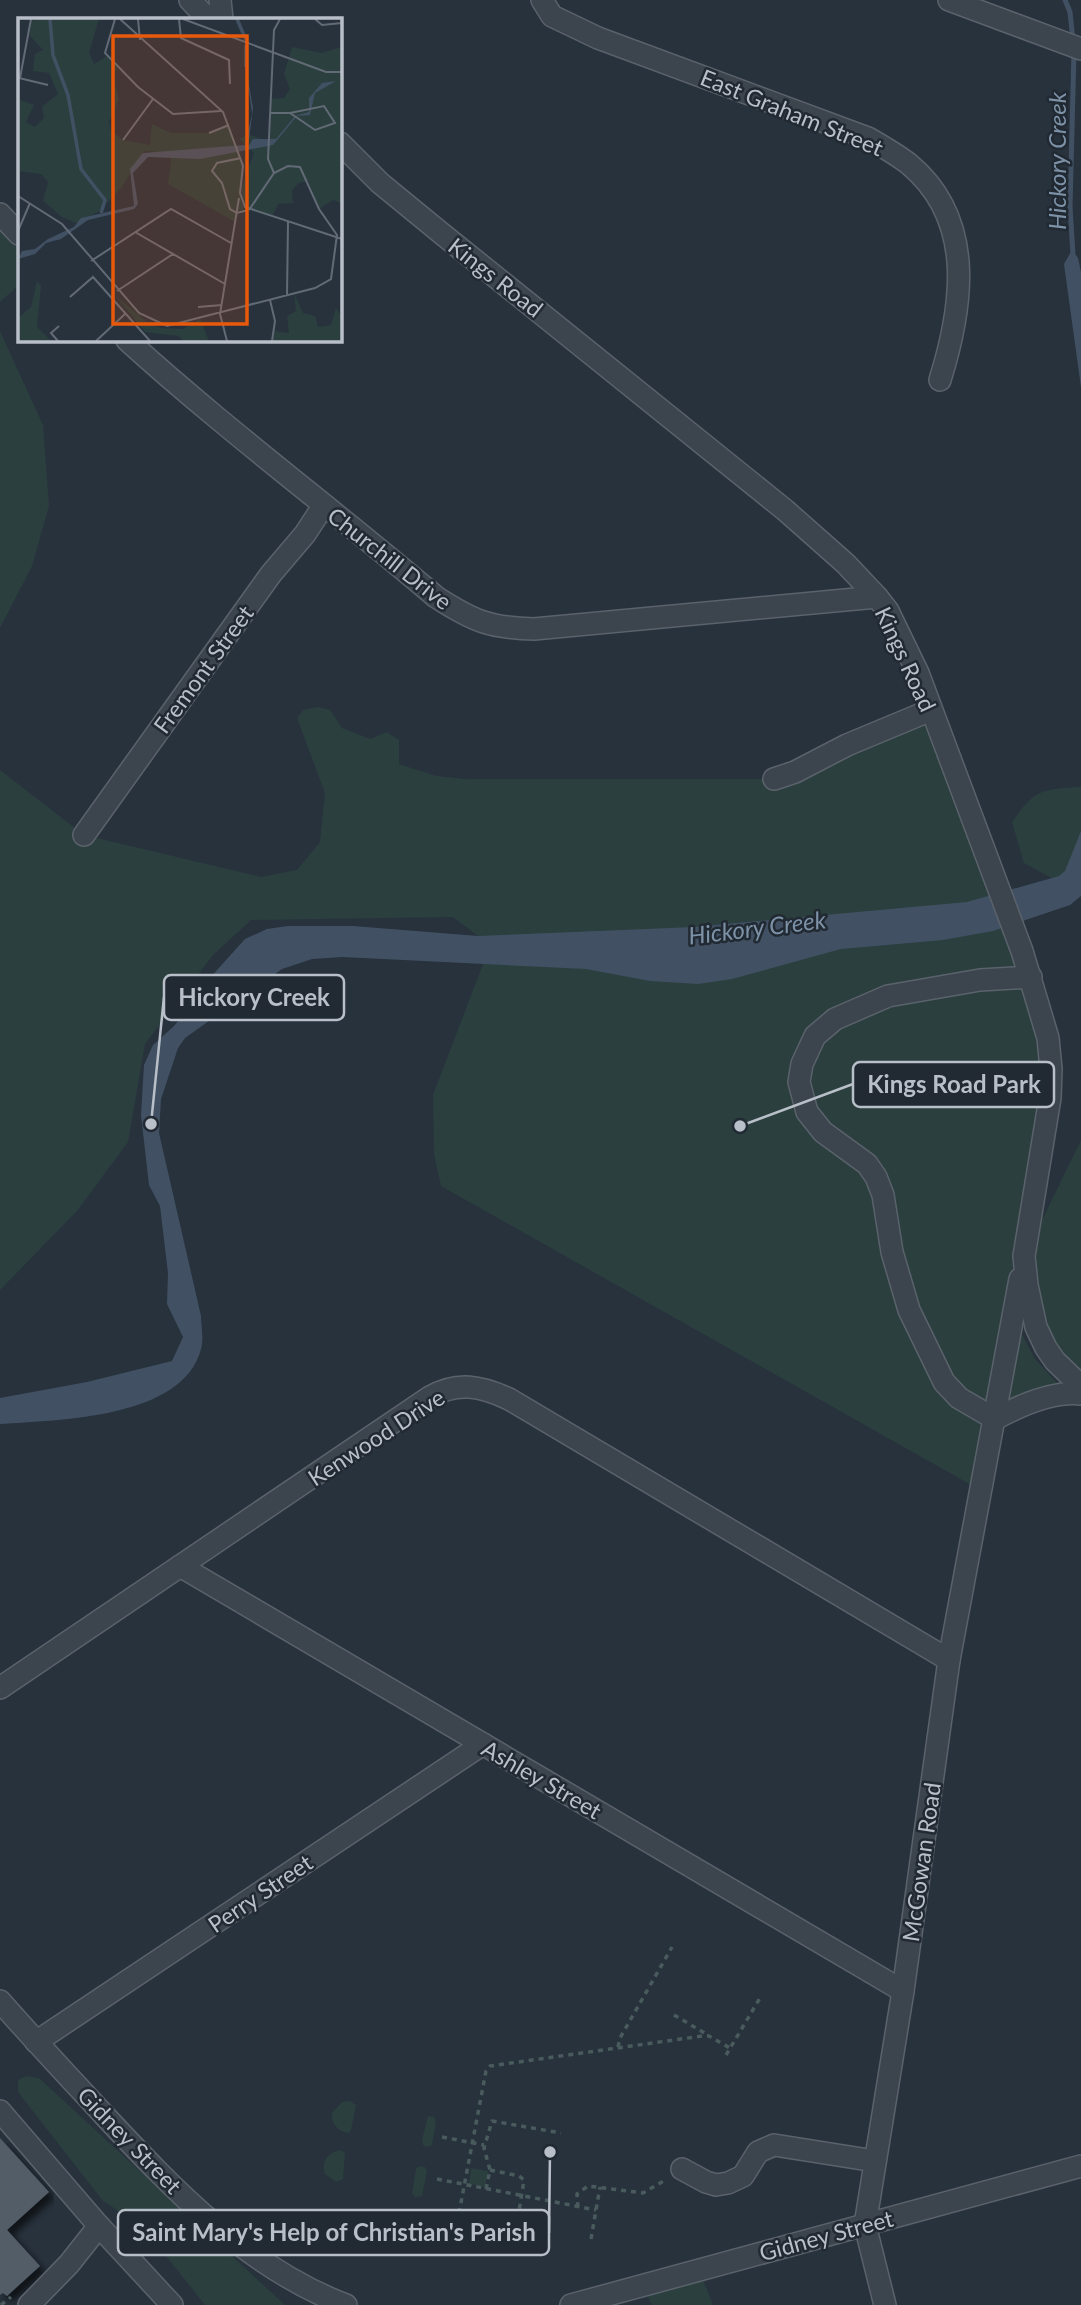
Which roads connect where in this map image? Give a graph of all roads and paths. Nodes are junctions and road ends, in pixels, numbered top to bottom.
1 (190, 0) edge
2 (220, 0) edge
3 (542, 0) edge
4 (949, 0) edge
5 (207, 18) edge
6 (222, 18) edge
7 (1081, 49) edge
8 (341, 144) edge
9 (0, 214) edge
10 (18, 233) edge
11 (128, 341) edge
12 (940, 380) dead end
13 (324, 505) junction
14 (877, 597) junction
15 (931, 710) junction
16 (774, 779) dead end
17 (84, 835) dead end
18 (1031, 977) junction
19 (1024, 1256) junction
20 (1081, 1386) edge
21 (1081, 1394) edge
22 (995, 1419) junction
23 (180, 1566) junction
24 (949, 1660) junction
25 (0, 1688) edge
26 (483, 1744) junction
27 (672, 1947) dead end
28 (903, 1991) junction
29 (760, 1998) dead end
30 (0, 2001) edge
31 (674, 2015) dead end
32 (709, 2036) junction
33 (36, 2042) junction
34 (618, 2047) junction
35 (730, 2048) junction
36 (726, 2055) dead end
37 (0, 2111) edge
38 (561, 2133) dead end
39 (442, 2137) dead end
40 (473, 2142) junction
41 (485, 2145) junction
42 (875, 2161) junction
43 (1081, 2166) edge
44 (682, 2169) joint
45 (490, 2170) junction
46 (438, 2179) dead end
47 (465, 2185) junction
48 (600, 2187) junction
49 (486, 2189) junction
50 (523, 2196) junction
51 (578, 2207) junction
52 (596, 2210) junction
53 (459, 2213) dead end
54 (517, 2224) dead end
55 (865, 2225) junction
56 (99, 2226) junction
57 (591, 2239) dead end
58 (24, 2297) edge
59 (1, 2305) edge
60 (172, 2305) edge
61 (346, 2305) edge
62 (570, 2305) edge
63 (885, 2305) edge

1 - 5 street
2 - 6 street
3 - 12 street, East Graham Street
4 - 7 street
8 - 14 street, Kings Road
9 - 10 street
11 - 13 street, Churchill Drive
13 - 14 street, Churchill Drive
13 - 17 street, Fremont Street
14 - 15 street, Kings Road
15 - 16 street
15 - 18 street, Kings Road
18 - 19 street, Kings Road
18 - 22 street
19 - 20 street, Kings Road
19 - 22 street, McGowan Road
21 - 22 street
22 - 24 street, McGowan Road
23 - 24 street, Kenwood Drive
23 - 25 street, Kenwood Drive
23 - 26 street, Ashley Street
24 - 28 street, McGowan Road
26 - 28 street, Ashley Street
26 - 33 street, Perry Street
27 - 34 path
28 - 42 street, McGowan Road
29 - 35 path
30 - 33 street, Gidney Street
31 - 32 path
32 - 34 path
32 - 35 path
33 - 61 street, Gidney Street
34 - 40 path
35 - 36 path
37 - 56 street
38 - 41 path
39 - 40 path
40 - 41 path
40 - 47 path
41 - 45 path
42 - 44 street
42 - 55 street, McGowan Road
43 - 55 street, Gidney Street
44 - 48 path
45 - 49 path
45 - 50 path
46 - 47 path
47 - 49 path
47 - 53 path
48 - 51 path
48 - 52 path
49 - 50 path
50 - 51 path
50 - 54 path
51 - 52 path
52 - 57 path
55 - 62 street, Gidney Street
55 - 63 street, McGowan Road
56 - 58 street
56 - 60 street
58 - 59 path

